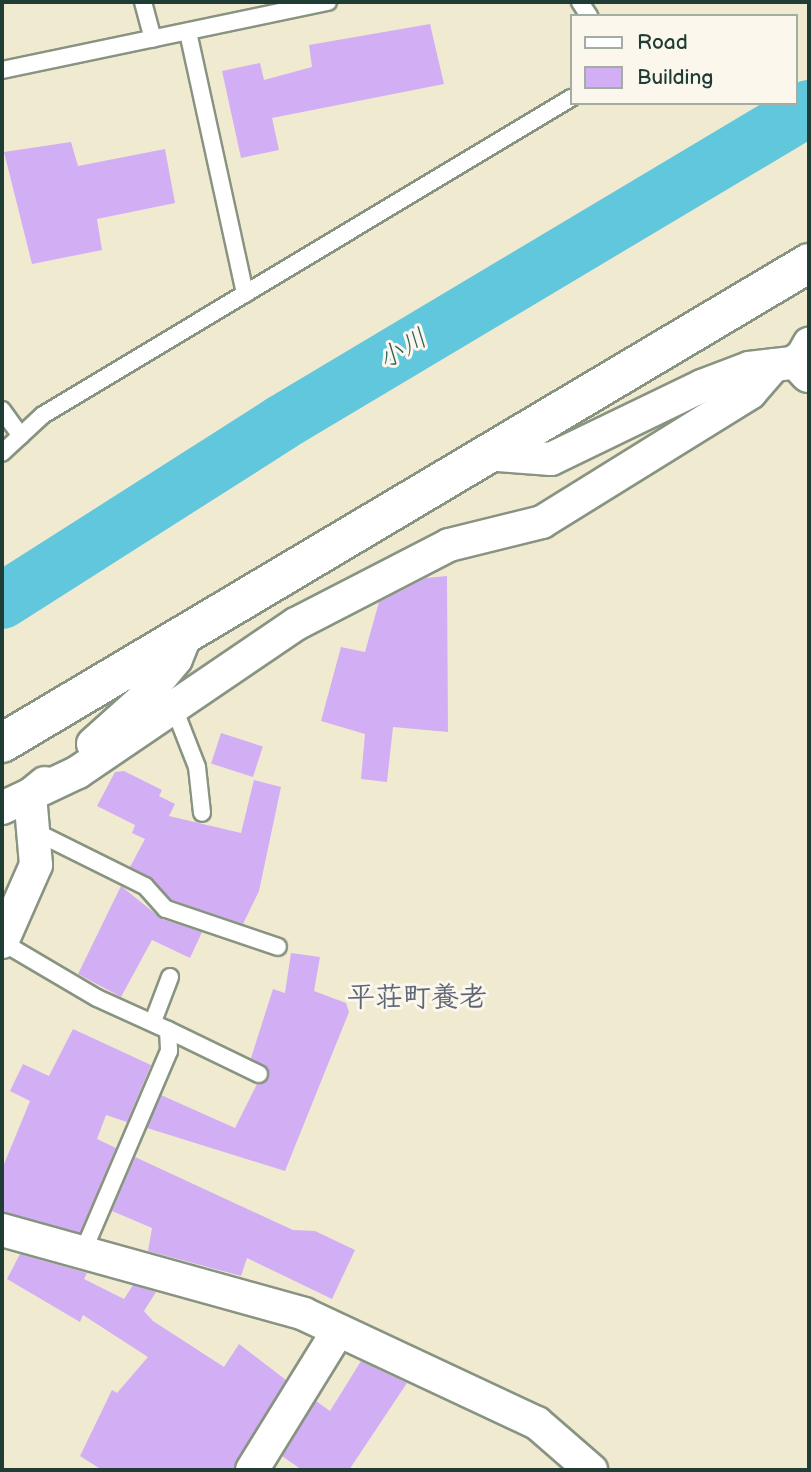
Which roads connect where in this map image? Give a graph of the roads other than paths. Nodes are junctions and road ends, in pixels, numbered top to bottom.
1 (143, 2) edge
2 (290, 2) edge
3 (328, 2) edge
4 (276, 13) junction
5 (188, 32) junction
6 (153, 40) junction
7 (2, 70) edge
8 (570, 99) edge
9 (809, 263) edge
10 (245, 294) junction
11 (798, 361) edge
12 (2, 410) edge
13 (21, 436) junction
14 (2, 453) edge
15 (485, 454) junction
16 (186, 634) junction
17 (174, 708) junction
18 (2, 743) edge
19 (30, 795) junction
20 (2, 808) edge
21 (202, 813) dead end
22 (36, 832) junction
23 (2, 942) edge
24 (278, 947) dead end
25 (170, 977) dead end
26 (154, 1018) junction
27 (168, 1030) junction
28 (259, 1074) dead end
29 (2, 1230) edge
30 (83, 1252) junction
31 (338, 1331) junction
32 (252, 1470) edge
33 (591, 1470) edge

1 - 6 lane
2 - 4 lane
3 - 4 lane
4 - 5 lane
5 - 6 lane
5 - 10 lane
6 - 7 lane
8 - 10 lane
9 - 15 street
10 - 13 lane
11 - 15 street
11 - 17 street
12 - 13 lane
13 - 14 lane
15 - 16 street
16 - 18 street
16 - 19 street
17 - 19 street
17 - 21 lane
19 - 20 street
19 - 22 street
22 - 23 street
22 - 24 lane
23 - 26 lane
25 - 26 lane
26 - 27 lane
27 - 28 lane
27 - 30 lane
29 - 30 street
30 - 31 street
31 - 32 street
31 - 33 street

